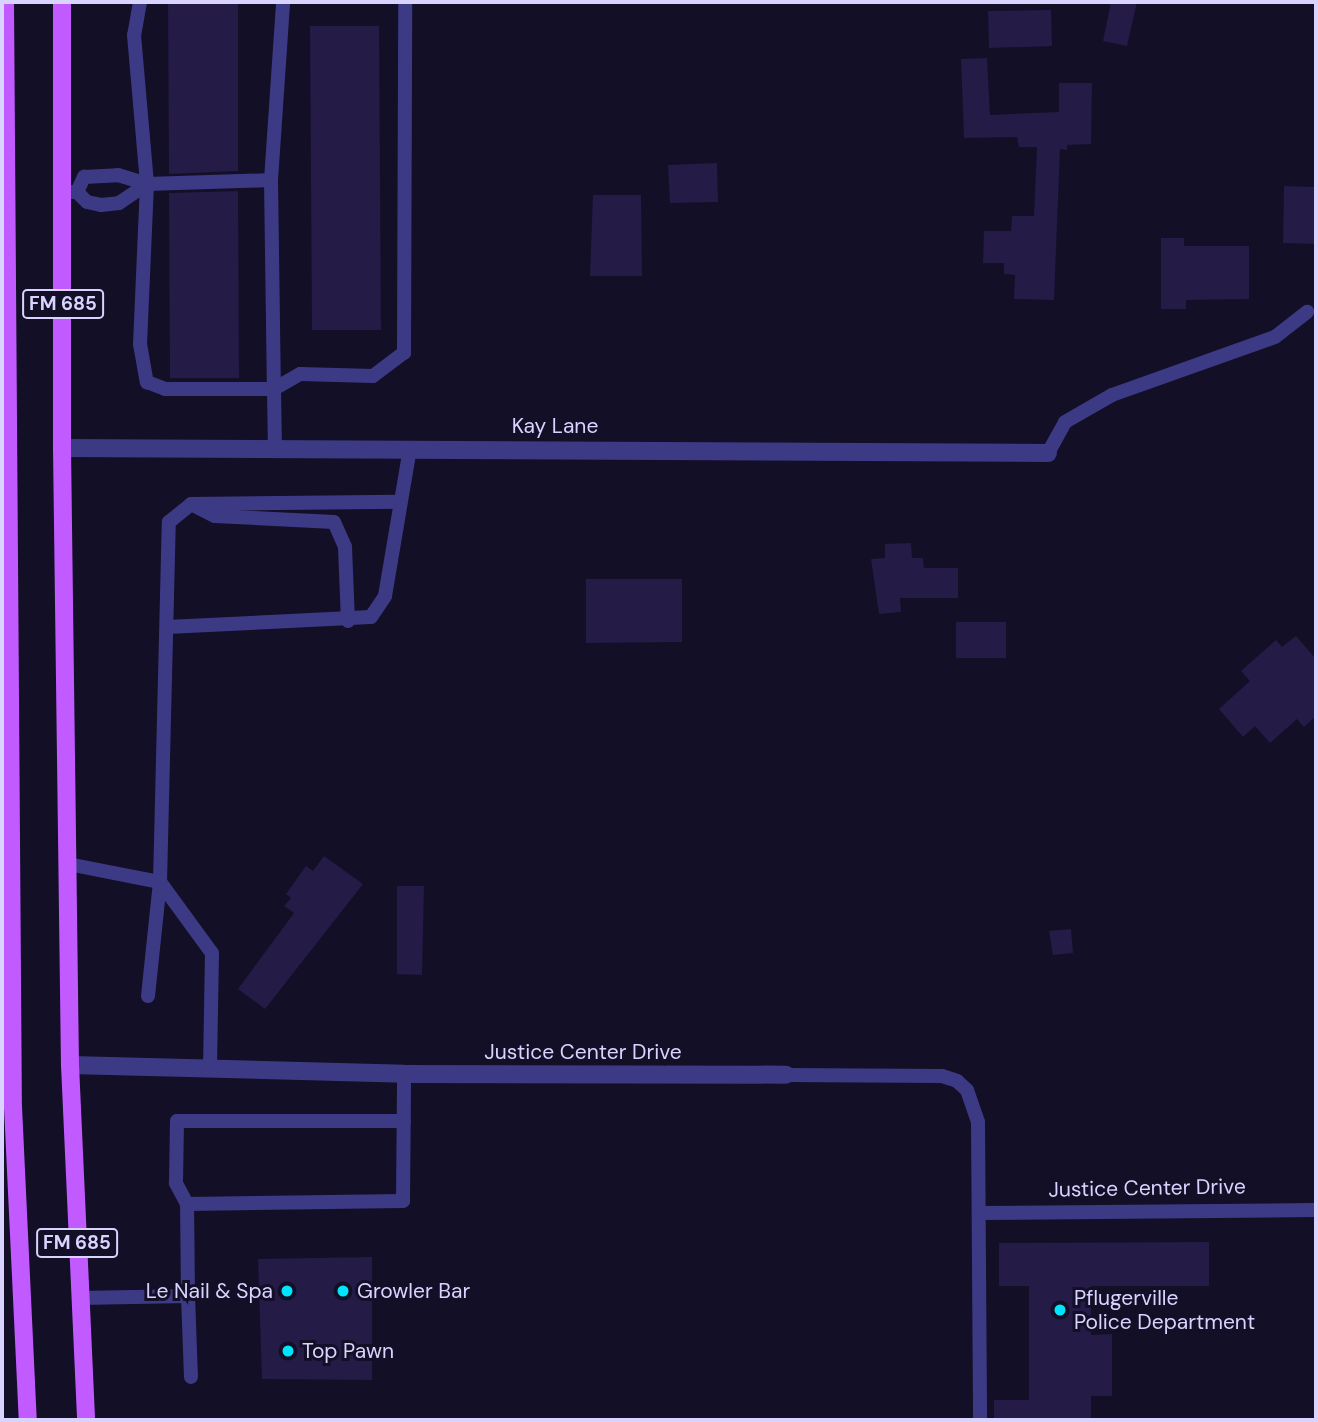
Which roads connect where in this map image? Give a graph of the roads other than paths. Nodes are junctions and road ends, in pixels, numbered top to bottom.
1 (5, 2) edge
2 (62, 2) edge
3 (140, 2) edge
4 (283, 2) edge
5 (405, 2) edge
6 (271, 180) junction
7 (147, 184) junction
8 (70, 192) junction
9 (1307, 312) dead end
10 (5, 374) edge
11 (274, 390) junction
12 (62, 448) junction
13 (411, 448) junction
14 (275, 450) junction
15 (1048, 453) joint
16 (399, 502) junction
17 (191, 504) junction
18 (348, 621) junction
19 (167, 627) junction
20 (68, 864) junction
21 (160, 882) junction
22 (7, 991) edge
23 (148, 996) dead end
24 (70, 1065) junction
25 (210, 1069) junction
26 (404, 1074) junction
27 (786, 1075) joint
28 (404, 1121) junction
29 (187, 1204) junction
30 (1316, 1210) edge
31 (979, 1213) junction
32 (188, 1296) junction
33 (79, 1298) junction
34 (191, 1377) dead end
35 (28, 1420) edge
36 (86, 1420) edge
37 (980, 1420) edge

1 - 10 main road, FM 685
2 - 8 main road, FM 685
3 - 7 lane
4 - 6 lane
5 - 11 lane
6 - 7 lane
6 - 11 lane
7 - 8 lane
7 - 8 lane
7 - 11 lane
8 - 12 main road, FM 685
9 - 15 lane
10 - 22 main road, FM 685
11 - 14 lane
12 - 14 street, Kay Lane
12 - 20 main road, FM 685
13 - 14 street, Kay Lane
13 - 15 street, Kay Lane
13 - 16 lane
16 - 17 lane
16 - 18 lane
17 - 18 lane
17 - 19 lane
18 - 19 lane
19 - 21 lane
20 - 21 lane
20 - 24 main road, FM 685
21 - 23 lane
21 - 25 lane
22 - 35 main road, FM 685
24 - 25 street, Justice Center Drive
24 - 33 main road, FM 685
25 - 26 street, Justice Center Drive
26 - 27 street, Justice Center Drive
26 - 28 lane
27 - 31 lane, Justice Center Drive
28 - 29 lane
28 - 29 lane
29 - 32 lane
30 - 31 lane, Justice Center Drive
31 - 37 lane, Justice Center Drive
32 - 33 lane
32 - 34 lane
33 - 36 main road, FM 685

